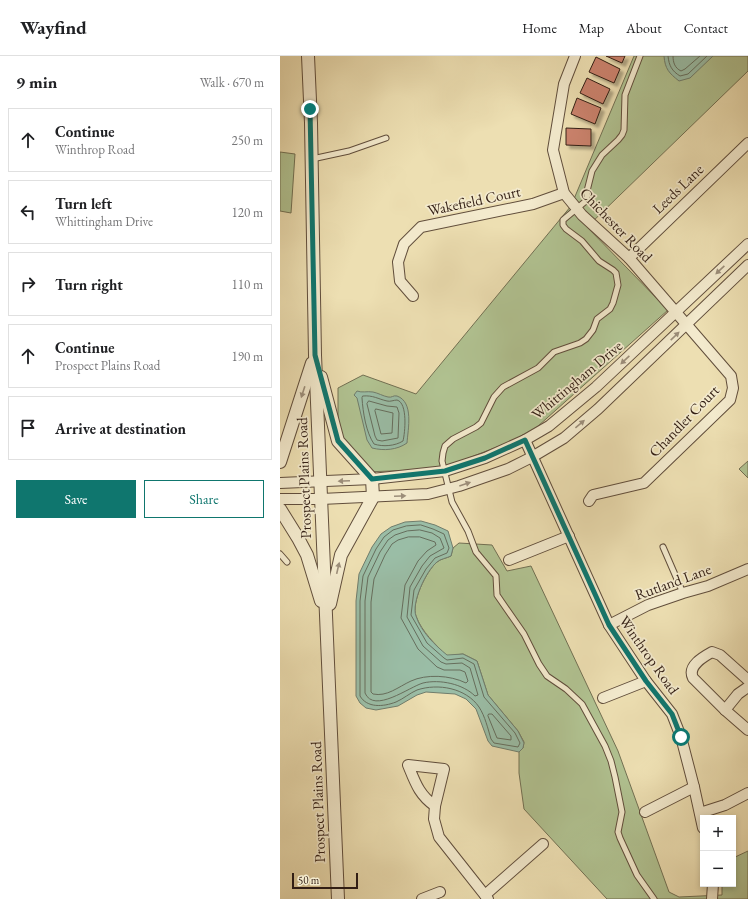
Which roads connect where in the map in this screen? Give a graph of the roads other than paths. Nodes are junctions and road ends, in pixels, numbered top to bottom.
1 (308, 56) edge
2 (574, 56) edge
3 (640, 56) edge
4 (386, 138) dead end
5 (748, 143) edge
6 (311, 159) junction
7 (564, 193) junction
8 (577, 209) junction
9 (748, 244) edge
10 (629, 258) junction
11 (748, 265) edge
12 (413, 296) dead end
13 (676, 313) junction
14 (686, 325) junction
15 (315, 355) junction
16 (525, 440) junction
17 (532, 457) junction
18 (280, 462) edge
19 (445, 471) junction
20 (372, 479) junction
21 (320, 482) junction
22 (280, 483) edge
23 (450, 489) junction
24 (373, 497) junction
25 (280, 499) edge
26 (321, 499) junction
27 (589, 501) dead end
28 (280, 510) edge
29 (569, 536) junction
30 (663, 547) dead end
31 (280, 554) edge
32 (509, 560) dead end
33 (287, 562) dead end
34 (748, 569) edge
35 (683, 592) junction
36 (326, 620) junction
37 (609, 625) junction
38 (748, 680) edge
39 (646, 681) junction
40 (748, 687) edge
41 (603, 698) dead end
42 (725, 710) junction
43 (748, 730) edge
44 (694, 787) junction
45 (748, 793) edge
46 (435, 806) dead end
47 (646, 812) dead end
48 (700, 813) joint
49 (543, 844) dead end
50 (713, 887) edge
51 (440, 892) dead end
52 (487, 897) edge
53 (338, 899) edge
54 (422, 899) edge
55 (654, 899) edge
56 (712, 899) edge

1 - 6 street, Prospect Plains Road
2 - 7 street, Chichester Road
3 - 8 lane
4 - 6 lane
5 - 10 street, Leeds Lane
6 - 15 street, Prospect Plains Road
7 - 8 street, Chichester Road
7 - 12 street, Wakefield Court
8 - 10 street, Chichester Road
8 - 19 lane
9 -> 13 street, Whittingham Drive
10 - 13 street, Chichester Road
11 - 14 street
13 - 14 street, Chandler Court
13 -> 16 street, Whittingham Drive
17 -> 14 street
14 - 27 street, Chandler Court
15 -> 18 street
15 - 20 street
15 - 21 street, Prospect Plains Road
16 - 17 street, Winthrop Road
16 - 19 street, Whittingham Drive
23 -> 17 street
17 - 29 street, Winthrop Road
19 - 20 street, Whittingham Drive
19 - 23 lane
20 -> 21 street, Whittingham Drive
20 - 24 street
21 - 22 street, Whittingham Drive
21 - 26 street, Prospect Plains Road
24 -> 23 street
23 - 55 lane
24 - 26 street
36 -> 24 street
25 - 26 street
26 - 36 street, Prospect Plains Road
28 - 36 street
29 - 32 street
29 - 37 street, Winthrop Road
30 - 35 lane
31 - 33 lane
34 - 35 street, Rutland Lane
35 - 37 street, Rutland Lane
36 - 53 street, Prospect Plains Road
37 - 39 street, Winthrop Road
38 - 42 street
39 - 41 street
39 - 44 street, Winthrop Road
40 - 42 street
42 - 43 street
44 - 47 street
44 - 48 street, Winthrop Road
45 - 48 street
46 - 52 street
49 - 52 street
50 - 56 street
51 - 54 street

